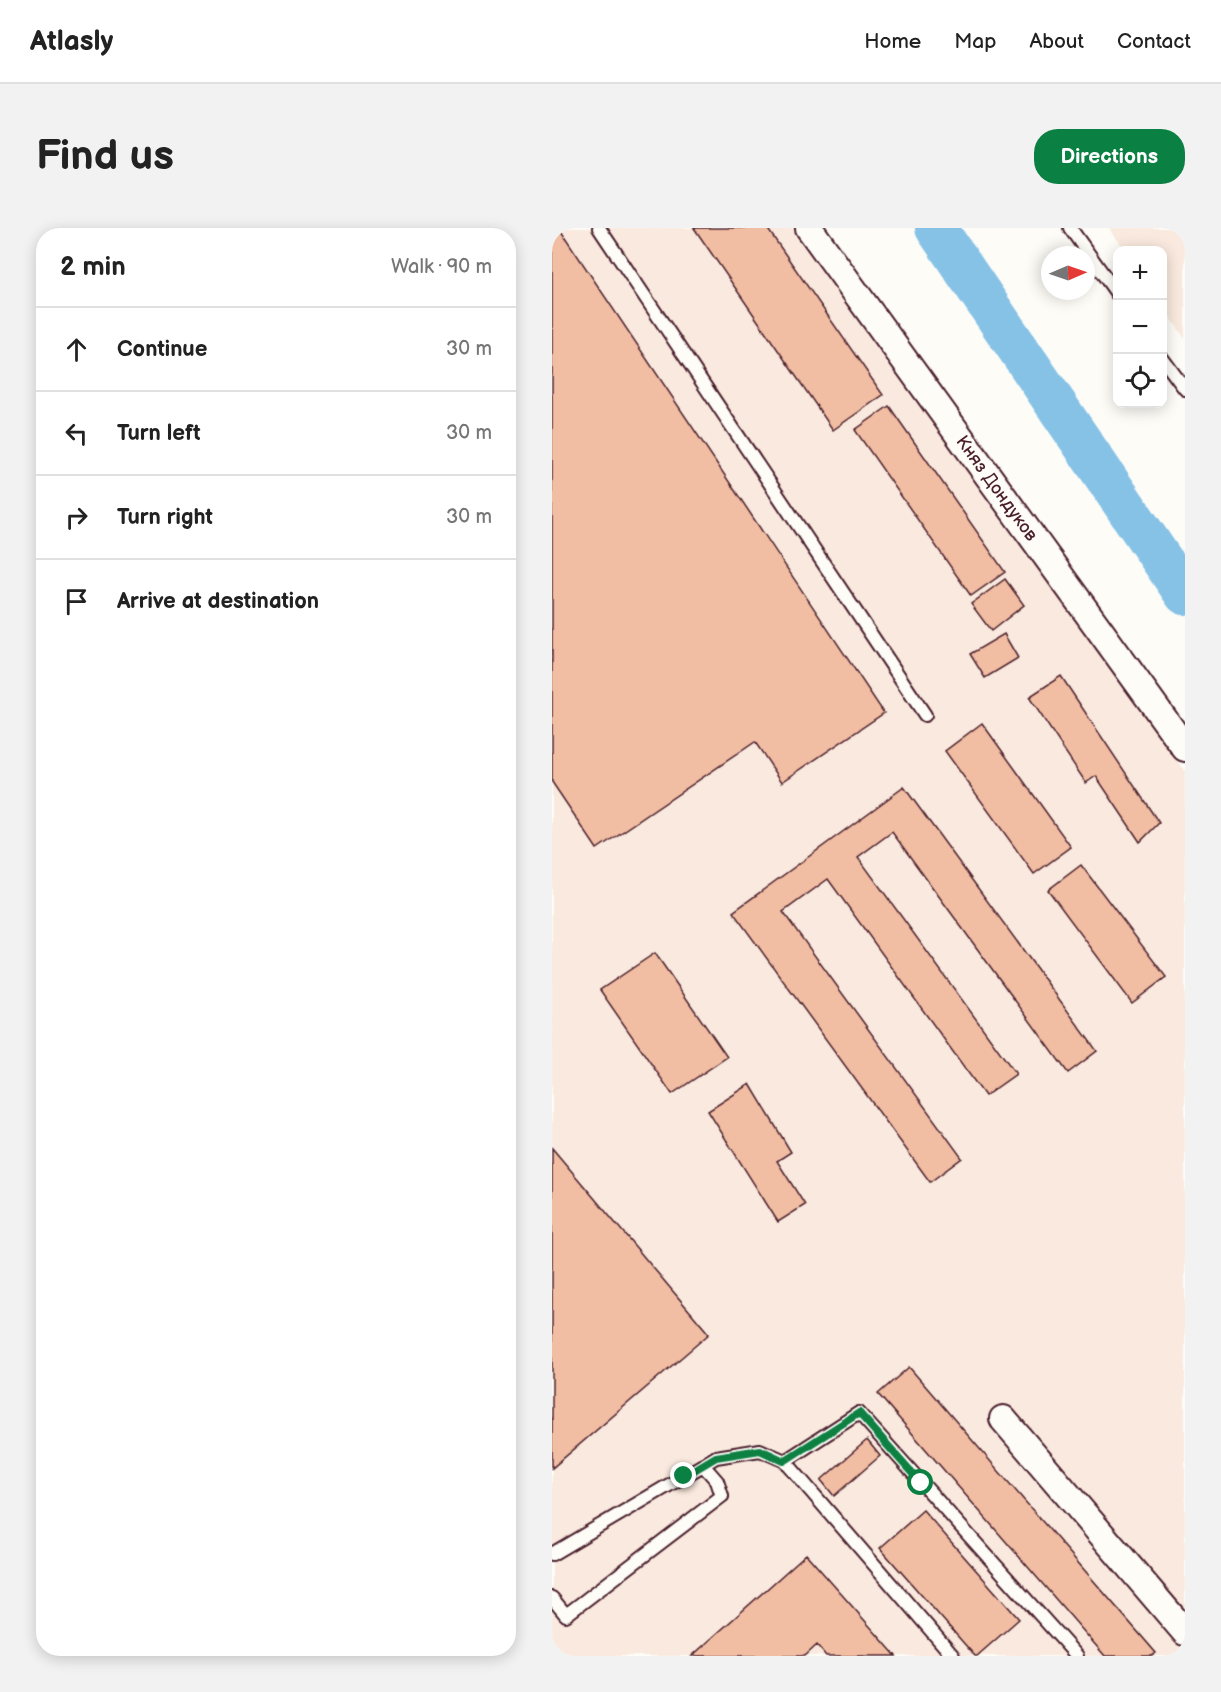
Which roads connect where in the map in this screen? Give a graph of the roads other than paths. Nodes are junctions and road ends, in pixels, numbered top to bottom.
1 (599, 228) edge
2 (809, 228) edge
3 (1070, 228) edge
4 (1113, 288) edge
5 (1167, 365) edge
6 (1185, 389) edge
7 (925, 715) dead end
8 (1185, 748) edge
9 (1003, 1419) dead end
10 (784, 1461) junction
11 (703, 1465) junction
12 (552, 1554) edge
13 (552, 1598) edge
14 (1185, 1632) edge
15 (953, 1656) edge
16 (1077, 1656) edge

1 - 7 lane
2 - 8 street, Княз Дондуков
3 - 4 lane
5 - 6 lane
9 - 14 street
10 - 11 lane
10 - 15 lane
10 - 16 lane
11 - 12 lane
11 - 13 lane

